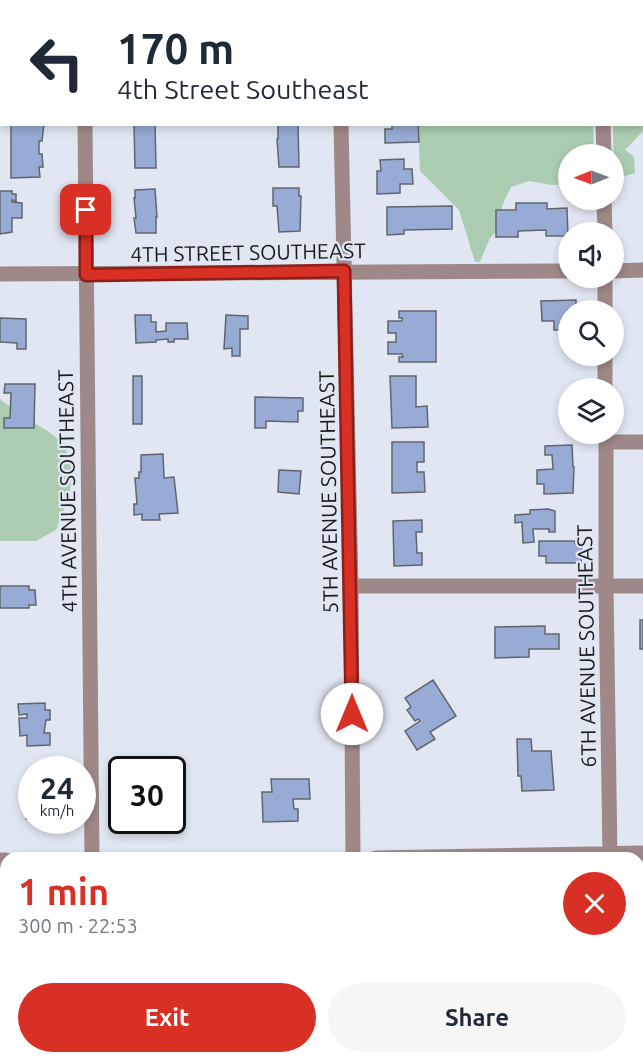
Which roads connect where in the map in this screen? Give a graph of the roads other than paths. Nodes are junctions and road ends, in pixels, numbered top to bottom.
1 (85, 126) edge
2 (341, 126) edge
3 (603, 126) edge
4 (604, 144) edge
5 (643, 270) edge
6 (344, 271) junction
7 (558, 271) edge
8 (624, 271) edge
9 (0, 274) edge
10 (86, 275) junction
11 (624, 440) edge
12 (643, 442) edge
13 (606, 444) edge
14 (351, 586) junction
15 (643, 586) edge
16 (606, 587) junction
17 (92, 852) edge
18 (353, 852) edge
19 (610, 852) edge

1 - 10 street, 4TH AVENUE SOUTHEAST
2 - 6 street, 5TH AVENUE SOUTHEAST
3 - 4 street
5 - 8 street
6 - 7 street, 4TH STREET SOUTHEAST
6 - 10 street, 4TH STREET SOUTHEAST
6 - 14 street, 5TH AVENUE SOUTHEAST
9 - 10 street, 4TH STREET SOUTHEAST
10 - 17 street, 4TH AVENUE SOUTHEAST
11 - 12 street
13 - 16 street, 6TH AVENUE SOUTHEAST
14 - 16 street
14 - 18 street, 5TH AVENUE SOUTHEAST
15 - 16 street
16 - 19 street, 6TH AVENUE SOUTHEAST

